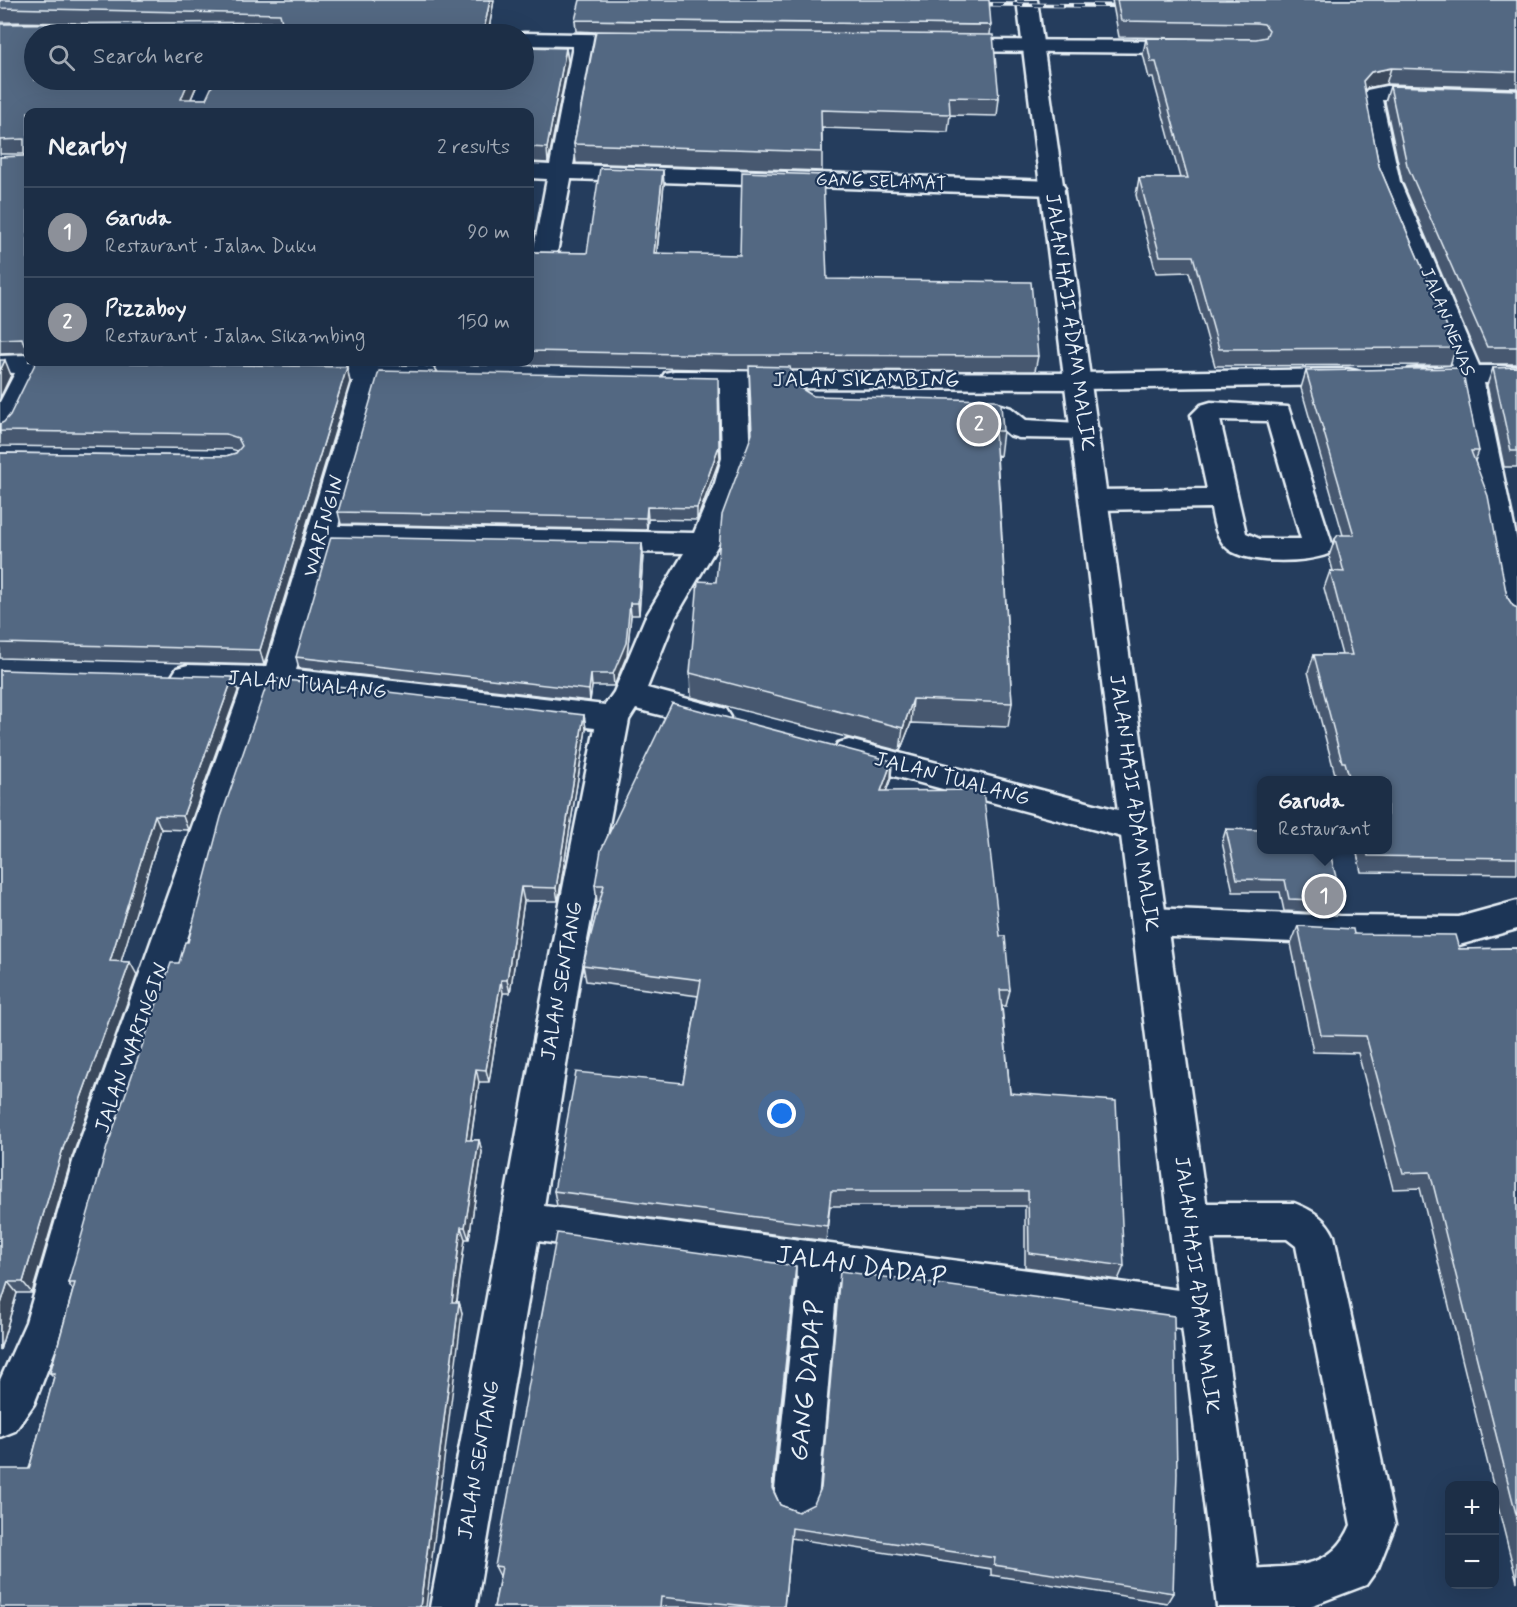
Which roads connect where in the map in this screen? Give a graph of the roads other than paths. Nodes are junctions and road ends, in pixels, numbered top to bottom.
1 (1027, 0) edge
2 (534, 39) edge
3 (585, 40) junction
4 (656, 41) edge
5 (929, 46) edge
6 (1034, 46) junction
7 (1206, 47) edge
8 (207, 90) edge
9 (1517, 98) edge
10 (199, 108) edge
11 (534, 171) edge
12 (559, 172) junction
13 (1053, 188) junction
14 (544, 258) edge
15 (24, 363) edge
16 (0, 364) edge
17 (31, 366) edge
18 (84, 366) edge
19 (102, 367) edge
20 (292, 368) edge
21 (369, 372) junction
22 (451, 374) edge
23 (1517, 374) edge
24 (1469, 375) junction
25 (650, 378) edge
26 (733, 380) junction
27 (1078, 381) junction
28 (936, 411) edge
29 (0, 429) edge
30 (1084, 430) junction
31 (1223, 498) junction
32 (1094, 500) junction
33 (321, 536) junction
34 (704, 543) junction
35 (1517, 612) edge
36 (154, 675) edge
37 (270, 678) junction
38 (621, 706) junction
39 (744, 725) edge
40 (825, 746) edge
41 (1137, 828) junction
42 (1517, 915) edge
43 (1150, 922) junction
44 (522, 1221) junction
45 (1189, 1221) junction
46 (819, 1262) junction
47 (1201, 1312) junction
48 (0, 1416) edge
49 (796, 1499) dead end
50 (1239, 1599) edge
51 (453, 1607) edge

1 - 6 street, JALAN HAJI ADAM MALIK
2 - 3 street
3 - 4 street
3 - 12 street
5 - 6 street
6 - 7 street
6 - 13 street, JALAN HAJI ADAM MALIK
8 - 10 street
9 - 24 street, JALAN NENAS
11 - 12 street, GANG SELAMAT
12 - 13 street, GANG SELAMAT
12 - 14 street
13 - 27 street, JALAN HAJI ADAM MALIK
15 - 16 street
17 - 29 street
18 - 19 street
20 - 21 street
21 - 22 street
21 - 33 street, WARINGIN
23 - 24 street, JALAN SIKAMBING
24 - 27 street, JALAN SIKAMBING
24 - 35 street, JALAN NENAS
25 - 26 street, JALAN SIKAMBING
26 - 27 street, JALAN SIKAMBING
26 - 34 street, JALAN SENTANG
27 - 30 street, JALAN HAJI ADAM MALIK
28 - 30 street
30 - 32 street, JALAN HAJI ADAM MALIK
31 - 31 street
31 - 32 street
32 - 41 street, JALAN HAJI ADAM MALIK
33 - 34 street
33 - 37 street, WARINGIN
34 - 38 street, JALAN SENTANG
36 - 37 street, JALAN TUALANG
37 - 38 street, JALAN TUALANG
37 - 48 street, JALAN WARINGIN
38 - 39 street, JALAN TUALANG
38 - 44 street, JALAN SENTANG
40 - 41 street, JALAN TUALANG
41 - 43 street, JALAN HAJI ADAM MALIK
42 - 43 street
43 - 45 street, JALAN HAJI ADAM MALIK
44 - 46 street, JALAN DADAP
44 - 51 street, JALAN SENTANG
45 - 47 street, JALAN HAJI ADAM MALIK
45 - 50 street
46 - 47 street, JALAN DADAP
46 - 49 street, GANG DADAP
47 - 50 street, JALAN HAJI ADAM MALIK

